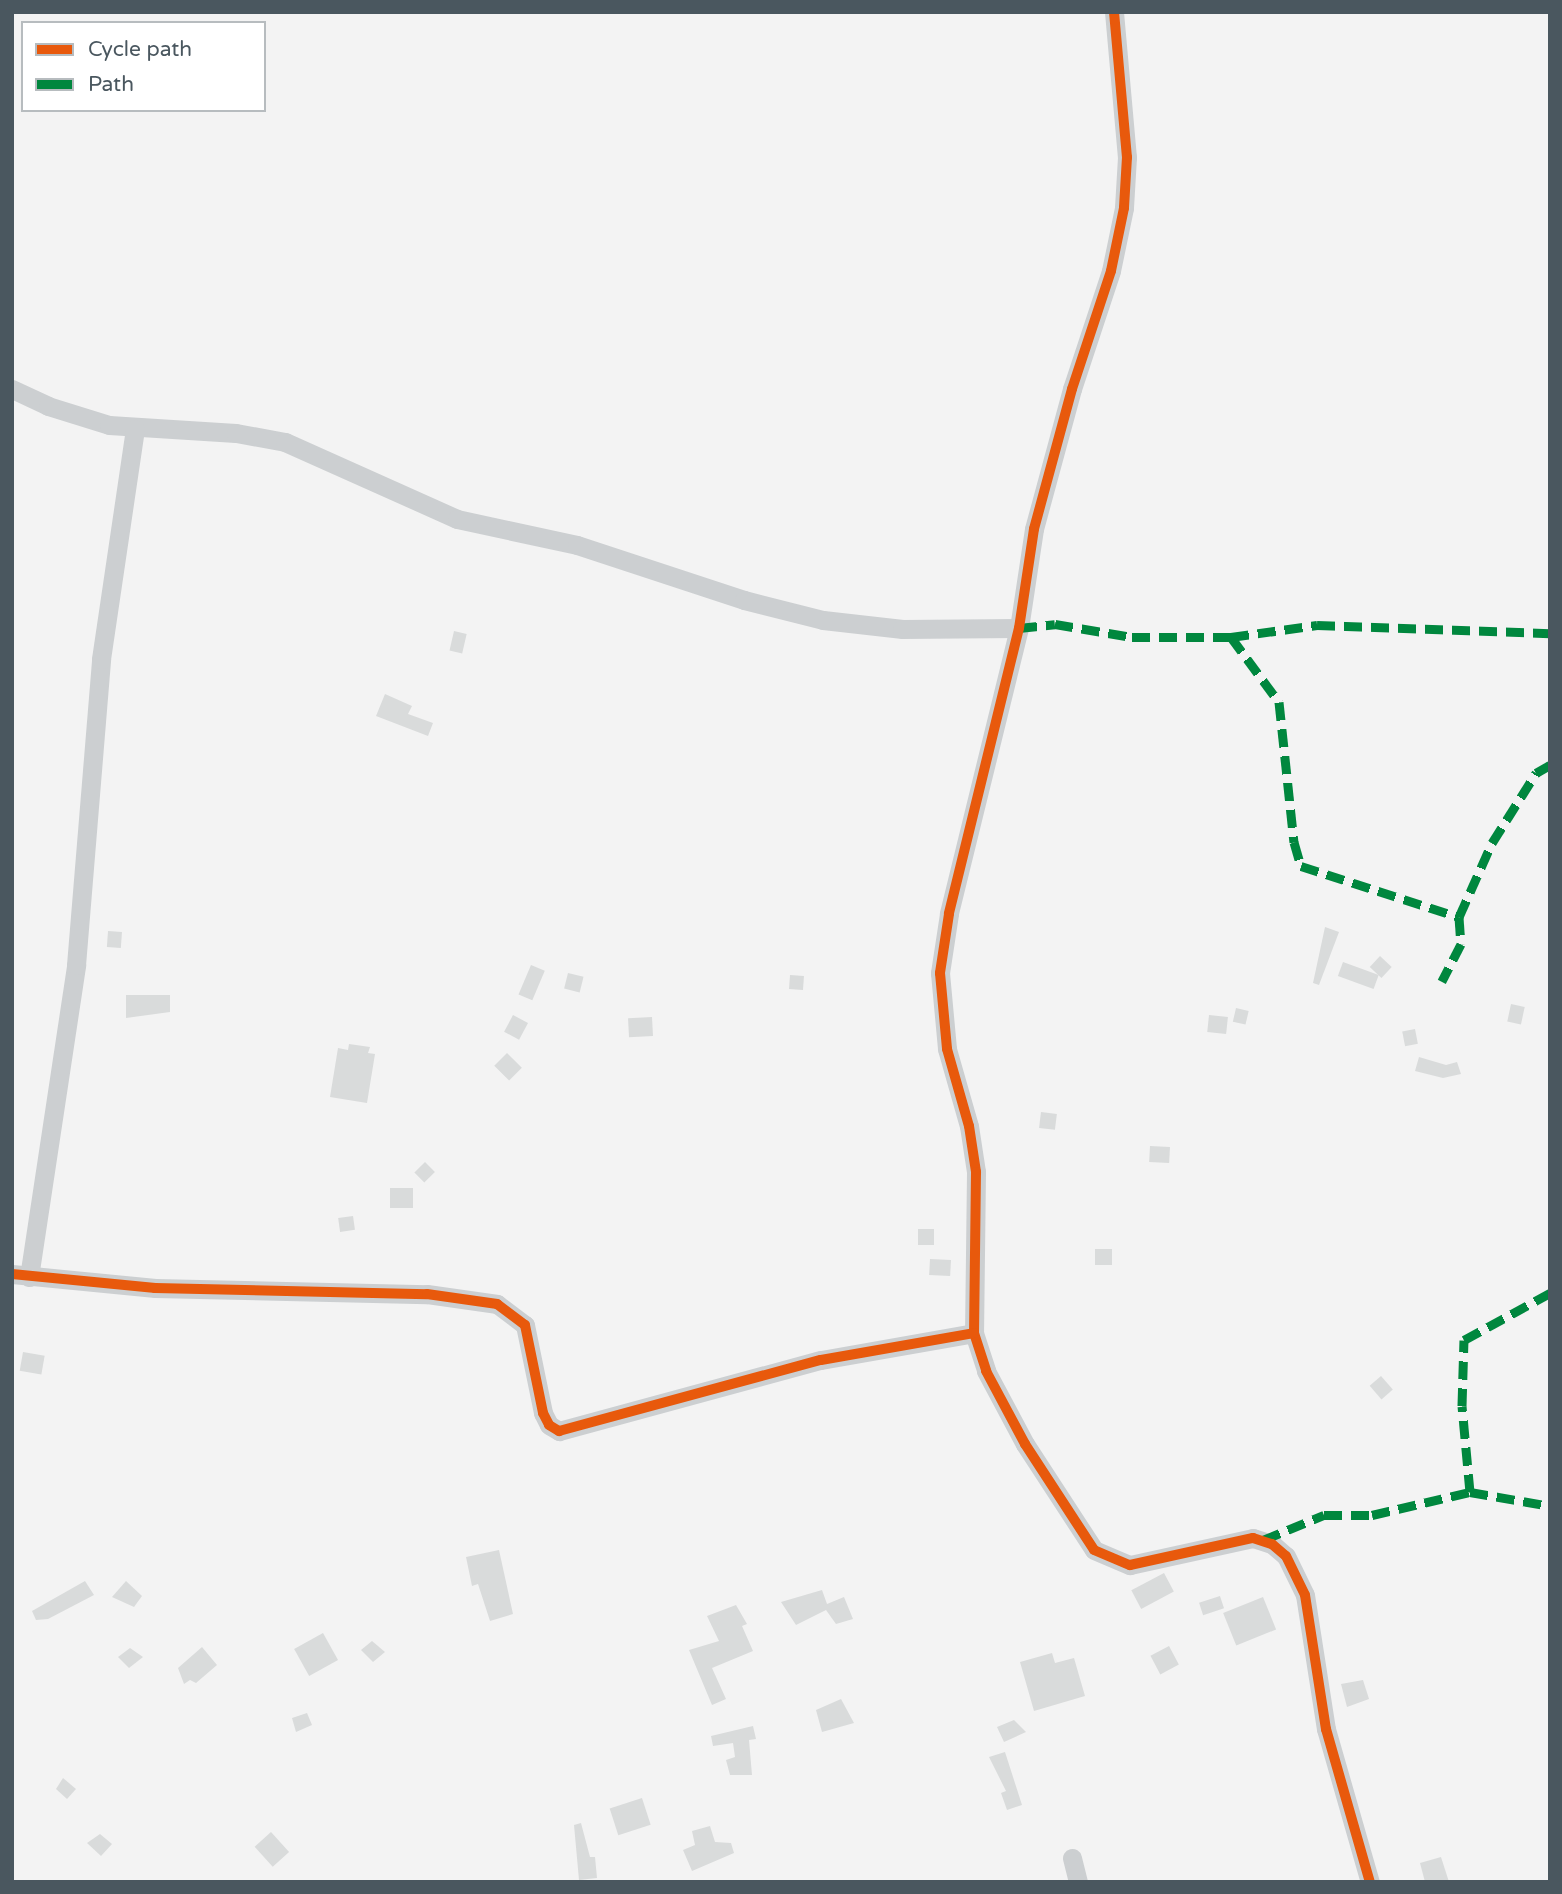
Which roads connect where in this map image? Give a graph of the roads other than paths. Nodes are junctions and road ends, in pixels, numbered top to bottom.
1 (1114, 12) edge
2 (12, 389) edge
3 (135, 430) junction
4 (1019, 628) junction
5 (21, 1276) edge
6 (974, 1333) junction
7 (1072, 1858) dead end
8 (1078, 1882) edge
9 (1370, 1882) edge

1 - 4 street
2 - 3 street
3 - 4 street
3 - 5 street
4 - 6 street
5 - 6 street
6 - 9 street
7 - 8 street

